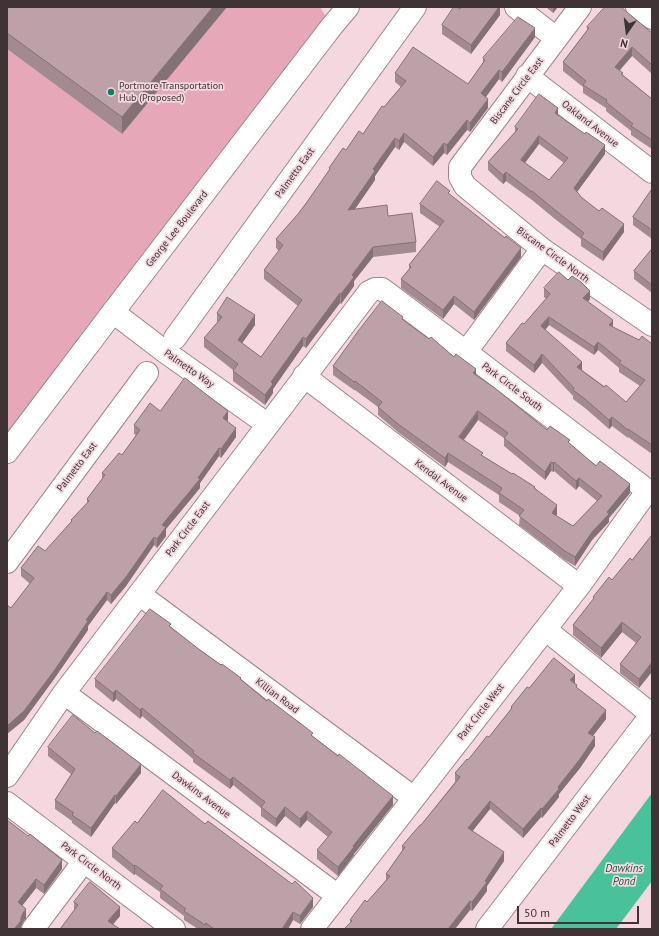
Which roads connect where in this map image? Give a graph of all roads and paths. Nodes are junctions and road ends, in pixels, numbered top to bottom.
1 (348, 7) edge
2 (415, 7) edge
3 (516, 7) edge
4 (580, 7) edge
5 (637, 7) edge
6 (333, 17) edge
7 (652, 18) edge
8 (556, 38) junction
9 (527, 76) junction
10 (652, 172) edge
11 (460, 177) joint
12 (542, 249) junction
13 (375, 289) joint
14 (113, 312) junction
15 (652, 325) edge
16 (175, 338) dead end
17 (466, 352) junction
18 (147, 373) dead end
19 (304, 376) junction
20 (267, 424) junction
21 (7, 452) edge
22 (644, 492) joint
23 (7, 562) edge
24 (579, 586) junction
25 (139, 594) junction
26 (546, 630) junction
27 (64, 693) junction
28 (652, 714) edge
29 (7, 776) edge
30 (414, 798) junction
31 (7, 803) edge
32 (84, 861) junction
33 (338, 896) junction
34 (33, 929) edge
35 (174, 929) edge
36 (312, 929) edge
37 (487, 929) edge

1 - 6 street, George Lee Boulevard
2 - 16 street, Palmetto East
3 - 8 street
4 - 8 street, Biscane Circle East
5 - 7 street
6 - 14 street, George Lee Boulevard
8 - 9 street, Biscane Circle East
9 - 10 street, Oakland Avenue
9 - 11 street, Biscane Circle East
11 - 12 street, Biscane Circle North
12 - 15 street, Biscane Circle North
12 - 17 street
13 - 17 street, Park Circle South
13 - 19 street, Park Circle East
14 - 20 street, Palmetto Way
14 - 21 street, George Lee Boulevard
17 - 22 street, Park Circle South
18 - 23 street, Palmetto East
19 - 20 street, Park Circle East
19 - 24 street, Kendal Avenue
20 - 25 street, Park Circle East
22 - 24 street, Park Circle West
24 - 26 street, Park Circle West
25 - 27 street, Park Circle East
25 - 30 street, Killian Road
26 - 28 street
26 - 30 street, Park Circle West
27 - 29 street, Park Circle East
27 - 33 street, Dawkins Avenue
28 - 37 street, Palmetto West
30 - 33 street, Park Circle West
31 - 32 street, Park Circle North
32 - 34 street
32 - 35 street, Park Circle North
33 - 36 street, Park Circle West

